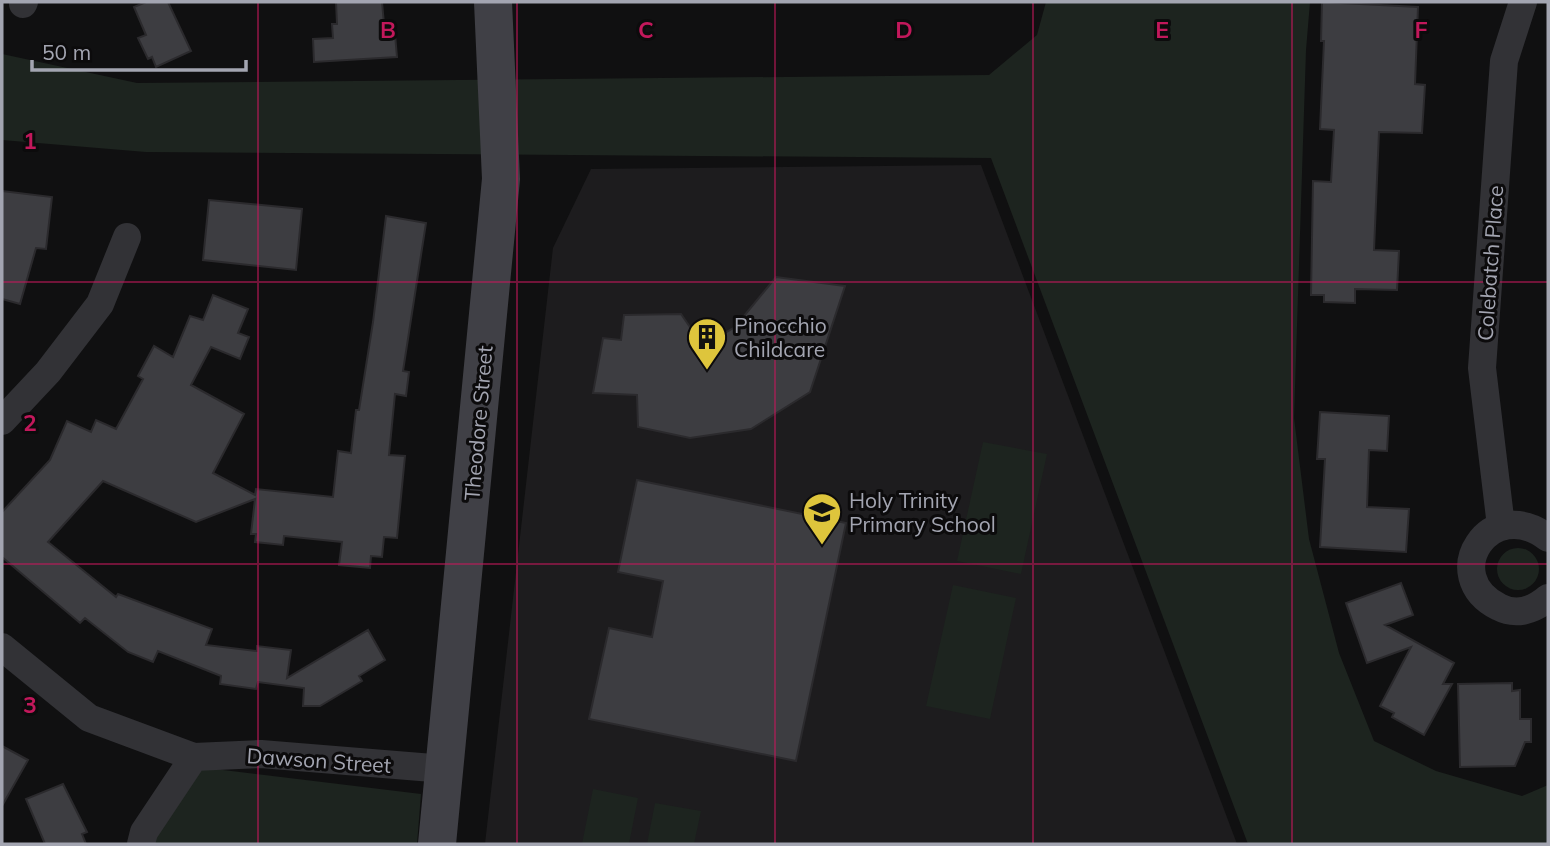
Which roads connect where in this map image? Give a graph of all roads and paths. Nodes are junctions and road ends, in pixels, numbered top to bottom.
1 (493, 2) edge
2 (1523, 2) edge
3 (127, 237) dead end
4 (2, 421) edge
5 (1501, 526) junction
6 (1548, 538) edge
7 (1548, 598) edge
8 (2, 647) edge
9 (194, 757) junction
10 (445, 769) junction
11 (141, 844) edge
12 (437, 844) edge

1 - 10 main road, Theodore Street
2 - 5 street, Colebatch Place
3 - 4 street
5 - 6 street
5 - 7 street
8 - 9 street, Dawson Street
9 - 10 street, Dawson Street
9 - 11 street
10 - 12 main road, Theodore Street

